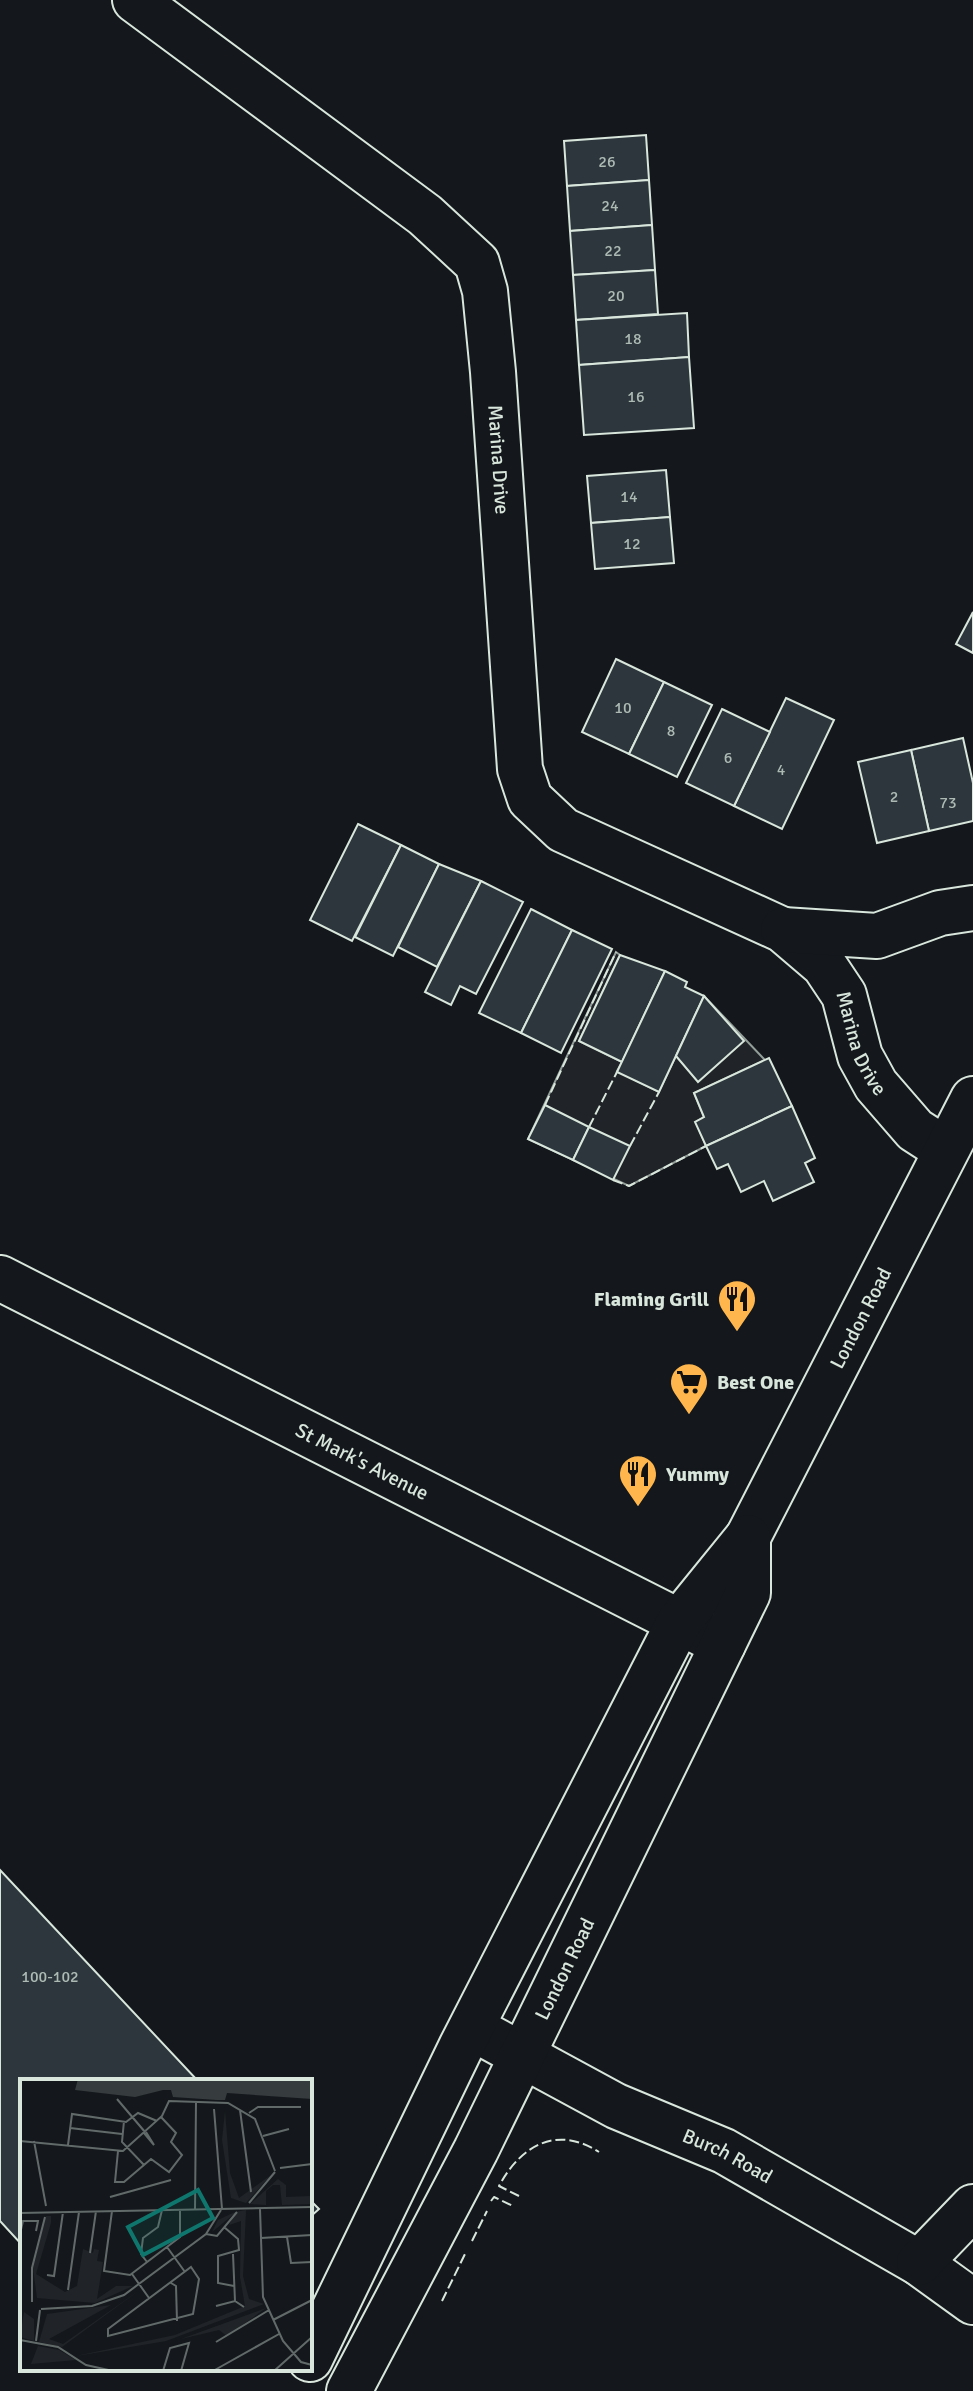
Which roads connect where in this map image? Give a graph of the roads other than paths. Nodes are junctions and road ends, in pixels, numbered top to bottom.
1 (135, 0) edge
2 (973, 908) edge
3 (783, 930) junction
4 (973, 1099) edge
5 (946, 1150) junction
6 (0, 1278) edge
7 (748, 1537) junction
8 (679, 1622) junction
9 (723, 1644) junction
10 (472, 2028) junction
11 (523, 2055) junction
12 (973, 2207) edge
13 (919, 2263) junction
14 (973, 2302) edge
15 (312, 2355) edge
16 (304, 2371) edge
17 (294, 2391) edge
18 (349, 2391) edge

1 - 3 street, Marina Drive
2 - 3 street, Marina Drive
3 - 5 street, Marina Drive
4 - 5 street, London Road
5 - 7 street, London Road
6 - 8 street, St Mark's Avenue
7 - 8 street, London Road
7 - 9 street, London Road
8 - 9 street, St Mark's Avenue
8 - 10 street, London Road
9 - 11 street, London Road
10 - 11 street, Burch Road
10 - 15 street, London Road
11 - 13 street, Burch Road
11 - 18 street, London Road
12 - 13 street
13 - 14 street, Burch Road
16 - 17 street

